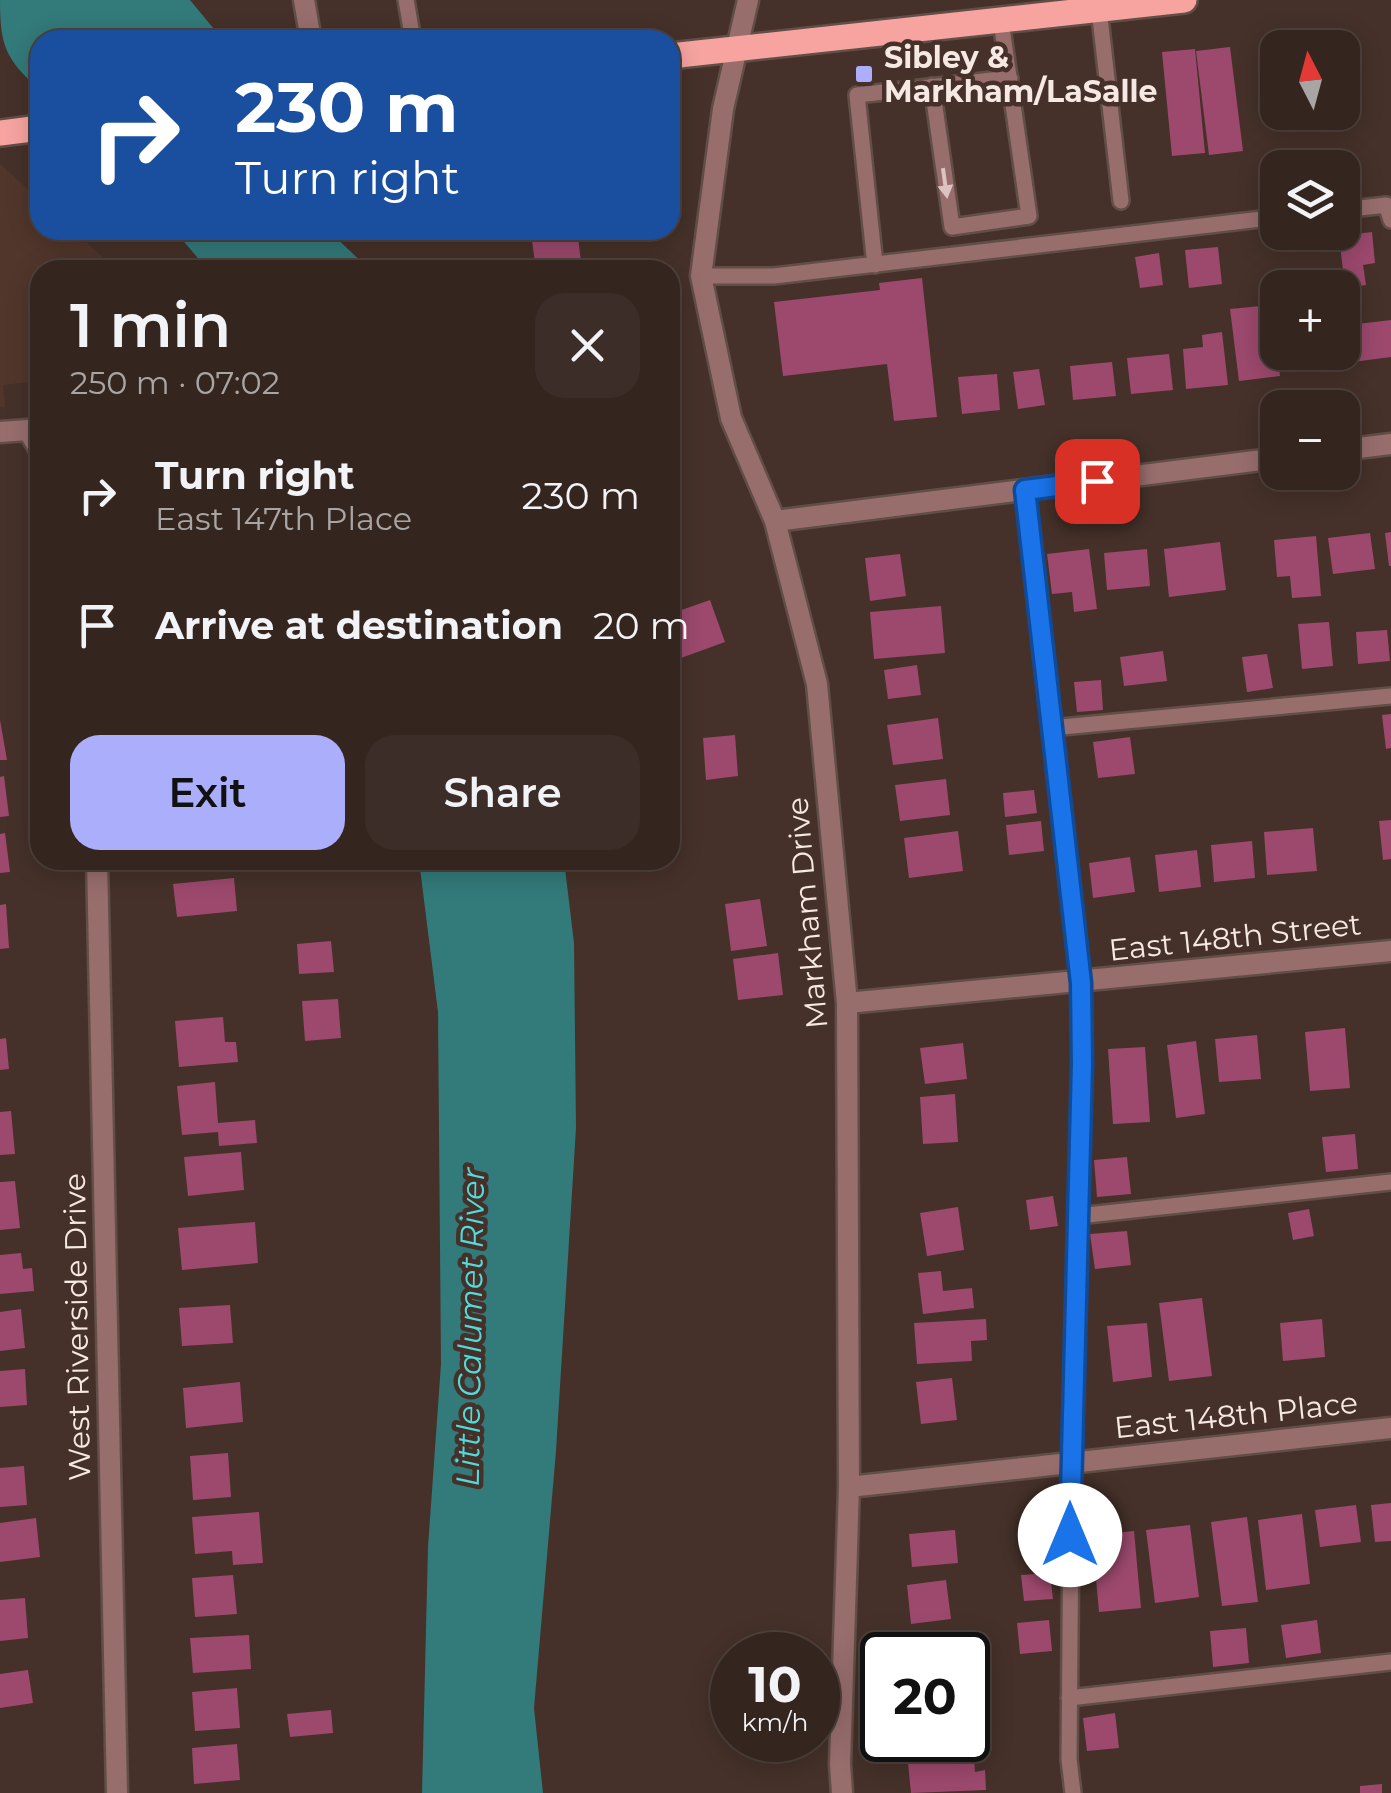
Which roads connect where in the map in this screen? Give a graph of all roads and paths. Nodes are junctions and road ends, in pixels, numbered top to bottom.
1 (304, 0) edge
2 (406, 0) edge
3 (748, 0) edge
4 (1184, 0) edge
5 (1099, 9) junction
6 (1000, 20) junction
7 (309, 30) edge
8 (411, 30) edge
9 (738, 49) junction
10 (680, 55) edge
11 (1010, 78) junction
12 (932, 86) junction
13 (30, 129) edge
14 (0, 133) edge
15 (1121, 201) dead end
16 (1360, 208) edge
17 (1260, 219) edge
18 (1391, 220) edge
19 (875, 264) junction
20 (701, 276) junction
21 (0, 432) edge
22 (30, 433) edge
23 (1391, 444) edge
24 (1360, 448) edge
25 (1260, 460) edge
26 (1025, 490) junction
27 (775, 521) junction
28 (1391, 696) edge
29 (1051, 728) junction
30 (98, 870) edge
31 (1391, 951) edge
32 (1081, 983) junction
33 (846, 1004) junction
34 (1391, 1182) edge
35 (1078, 1216) junction
36 (1391, 1428) edge
37 (1071, 1463) junction
38 (849, 1487) junction
39 (1391, 1662) edge
40 (1070, 1698) junction
41 (117, 1793) edge
42 (842, 1793) edge
43 (1073, 1793) edge

1 - 7 street
2 - 8 lane
3 - 9 street, Markham Drive
4 - 5 main road
5 - 6 main road
5 - 15 lane
6 - 9 main road
6 - 11 lane
9 - 10 main road
9 - 20 street, Markham Drive
11 - 12 lane
12 -> 11 lane
12 - 19 lane
13 - 14 main road
16 - 18 lane
17 - 19 lane
19 - 20 lane
20 - 27 street, Markham Drive
21 - 22 street
23 - 24 street
25 - 26 street
26 - 27 street
26 - 29 lane
27 - 33 street, Markham Drive
28 - 29 lane
29 - 32 lane
30 - 41 street, West Riverside Drive
31 - 32 street, East 148th Street
32 - 33 street, East 148th Street
32 - 35 lane
33 - 38 street, Markham Drive
34 - 35 lane
35 - 37 lane
36 - 37 street, East 148th Place
37 - 38 street, East 148th Place
37 - 40 lane
38 - 42 street, Markham Drive
39 - 40 lane
40 - 43 lane

